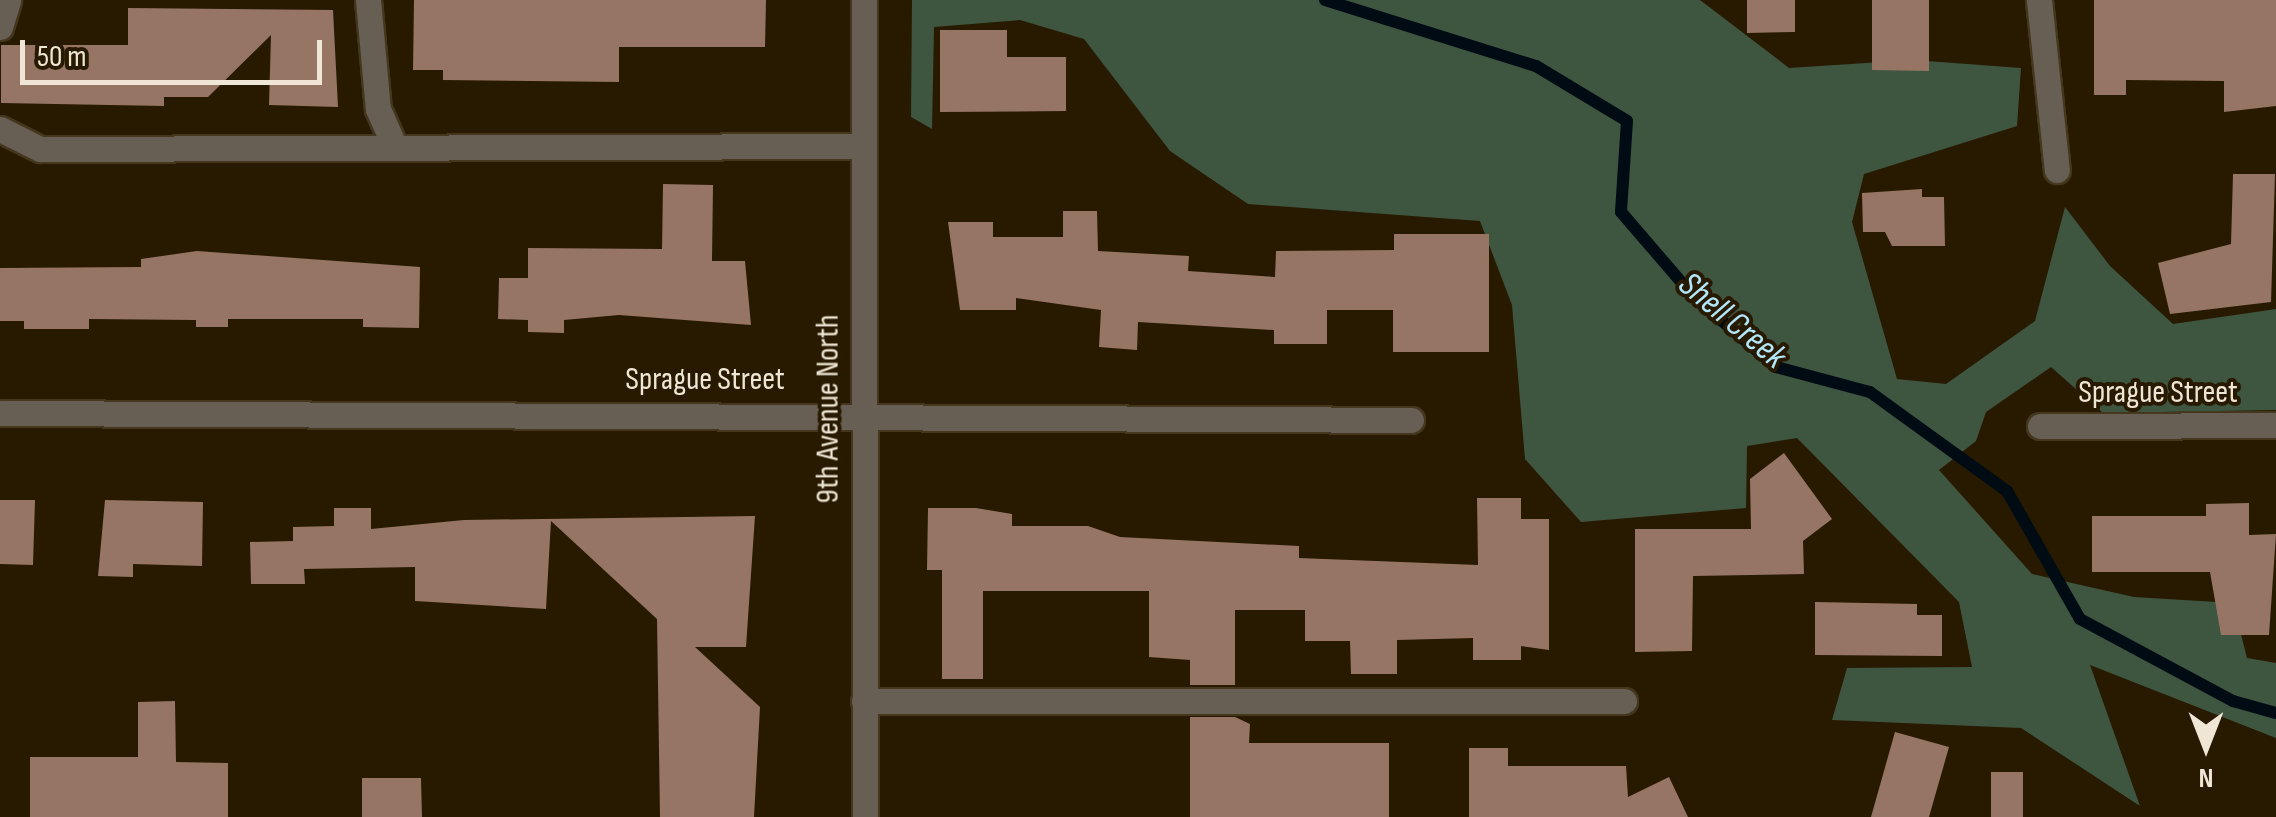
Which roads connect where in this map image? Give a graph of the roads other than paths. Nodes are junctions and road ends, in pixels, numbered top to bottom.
1 (8, 0) edge
2 (368, 0) edge
3 (864, 0) edge
4 (2039, 0) edge
5 (0, 27) edge
6 (0, 129) edge
7 (393, 143) junction
8 (863, 146) junction
9 (2058, 170) dead end
10 (861, 412) junction
11 (0, 413) edge
12 (1410, 420) dead end
13 (2276, 425) edge
14 (2040, 426) dead end
15 (864, 702) junction
16 (1624, 702) dead end
17 (865, 817) edge

1 - 5 street
2 - 7 street
3 - 8 street, 9th Avenue North
4 - 9 street
6 - 7 street
7 - 8 street
8 - 10 street, 9th Avenue North
10 - 11 street, Sprague Street
10 - 12 street, Sprague Street
10 - 15 street, 9th Avenue North
13 - 14 street, Sprague Street
15 - 16 street
15 - 17 street, 9th Avenue North

